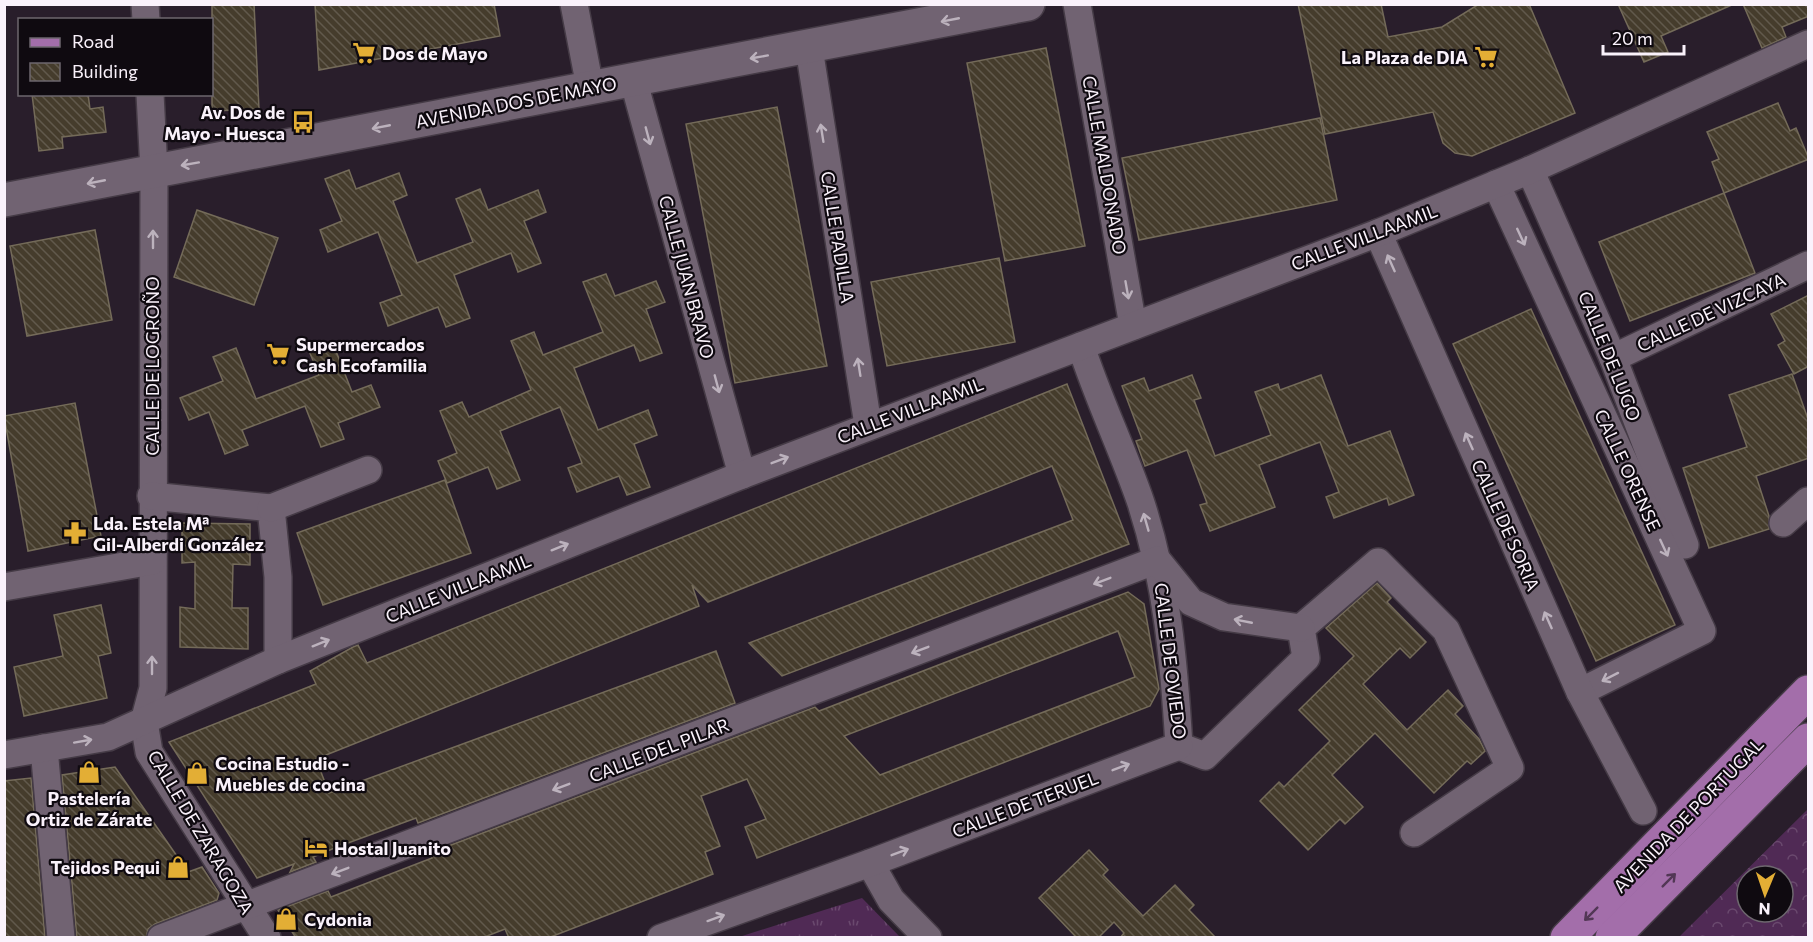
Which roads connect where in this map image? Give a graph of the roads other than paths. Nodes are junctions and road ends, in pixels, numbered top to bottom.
1 (574, 4) edge
2 (1028, 4) edge
3 (1077, 4) edge
4 (1809, 44) edge
5 (808, 48) junction
6 (633, 79) junction
7 (590, 87) junction
8 (150, 96) edge
9 (1530, 170) junction
10 (153, 171) junction
11 (1496, 184) junction
12 (4, 200) edge
13 (1378, 233) junction
14 (1809, 265) edge
15 (1134, 326) junction
16 (1081, 346) junction
17 (1613, 358) junction
18 (868, 425) junction
19 (368, 470) dead end
20 (741, 475) junction
21 (151, 496) junction
22 (1809, 501) edge
23 (271, 508) junction
24 (1784, 523) dead end
25 (1685, 545) dead end
26 (1157, 560) junction
27 (152, 561) junction
28 (4, 587) edge
29 (1301, 628) junction
30 (278, 660) junction
31 (1580, 692) junction
32 (1809, 692) edge
33 (144, 722) junction
34 (1809, 740) edge
35 (1179, 746) junction
36 (44, 748) junction
37 (4, 754) edge
38 (1644, 812) junction
39 (1685, 818) junction
40 (1414, 834) dead end
41 (1660, 843) junction
42 (870, 863) junction
43 (245, 907) junction
44 (61, 938) edge
45 (161, 938) edge
46 (267, 938) edge
47 (661, 938) edge
48 (928, 938) edge
49 (1567, 938) edge
50 (1612, 938) edge

1 - 7 street
2 -> 5 street, AVENIDA DOS DE MAYO
3 -> 15 street, CALLE MALDONADO
4 - 9 street, CALLE VILLAAMIL
5 -> 6 street, AVENIDA DOS DE MAYO
18 -> 5 street, CALLE PADILLA
6 - 7 street, AVENIDA DOS DE MAYO
6 -> 20 street, CALLE JUAN BRAVO
7 -> 10 street, AVENIDA DOS DE MAYO
8 - 10 street, CALLE DE LOGROÑO
9 - 11 street, CALLE VILLAAMIL
9 - 17 street, CALLE DE LUGO
10 -> 12 street, AVENIDA DOS DE MAYO
21 -> 10 street, CALLE DE LOGROÑO
11 - 13 street, CALLE VILLAAMIL
11 -> 31 street, CALLE ORENSE
13 - 15 street, CALLE VILLAAMIL
31 -> 13 street, CALLE DE SORIA
14 - 17 street, CALLE DE VIZCAYA
15 - 16 street, CALLE VILLAAMIL
16 - 18 street, CALLE VILLAAMIL
26 -> 16 street, CALLE DE OVIEDO
17 - 25 street, CALLE DE LUGO
20 -> 18 street, CALLE VILLAAMIL
19 - 23 street
30 -> 20 street, CALLE VILLAAMIL
21 - 23 street
21 - 27 street, CALLE DE LOGROÑO
22 - 24 street
23 - 30 street
29 -> 26 street, CALLE DE OVIEDO
26 - 35 street, CALLE DE OVIEDO
26 -> 43 street, CALLE DEL PILAR
27 - 28 street
33 -> 27 street, CALLE DE LOGROÑO
29 - 35 street, CALLE DE OVIEDO
29 - 40 street
30 - 33 street, CALLE VILLAAMIL
31 - 38 street, CALLE DE SORIA
32 - 39 main road, AVENIDA DE PORTUGAL
36 -> 33 street, CALLE VILLAAMIL
33 - 43 street, CALLE DE ZARAGOZA
50 -> 34 main road, AVENIDA DE PORTUGAL
42 -> 35 street, CALLE DE TERUEL
36 - 37 street, CALLE VILLAAMIL
36 - 44 street
38 - 39 street
38 - 41 street, CALLE DE SORIA
39 - 41 main road, AVENIDA DE PORTUGAL
41 -> 49 main road, AVENIDA DE PORTUGAL
47 -> 42 street, CALLE DE TERUEL
42 - 48 street
43 - 45 street, CALLE DEL PILAR
43 - 46 street, CALLE DE ZARAGOZA

